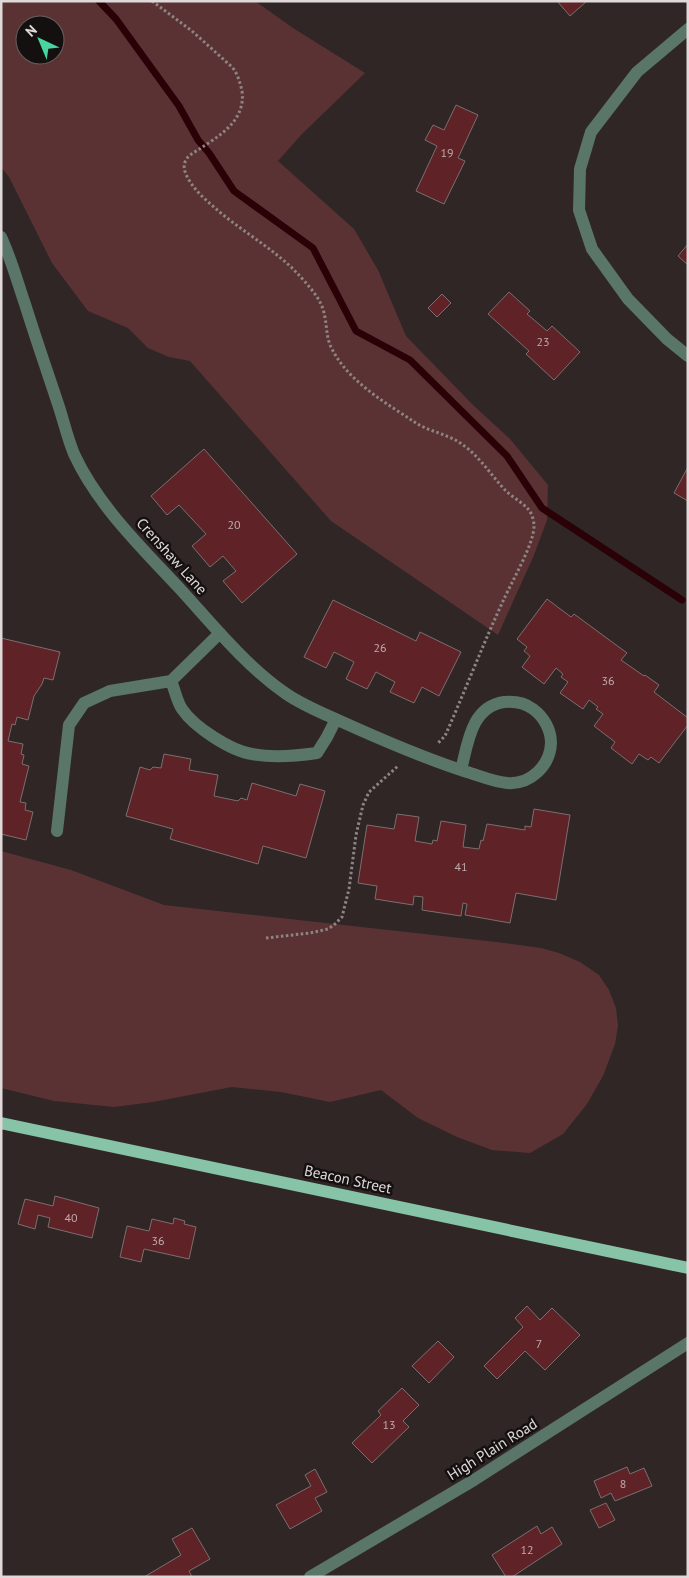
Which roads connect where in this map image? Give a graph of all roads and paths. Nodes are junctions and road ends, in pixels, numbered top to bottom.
1 (152, 1) edge
2 (688, 29) edge
3 (1, 237) edge
4 (688, 356) edge
5 (220, 633) junction
6 (172, 681) junction
7 (336, 719) junction
8 (417, 754) junction
9 (461, 770) junction
10 (56, 831) dead end
11 (266, 938) dead end
12 (1, 1123) edge
13 (688, 1268) edge
14 (688, 1343) edge
15 (310, 1577) edge

1 - 8 path
2 - 4 street
3 - 5 street, Crenshaw Lane
5 - 6 street
5 - 7 street, Crenshaw Lane
6 - 7 street
6 - 10 street
7 - 8 street, Crenshaw Lane
8 - 9 street, Crenshaw Lane
8 - 11 path
9 - 9 street, Crenshaw Lane
12 - 13 main road, Beacon Street
14 - 15 street, High Plain Road

